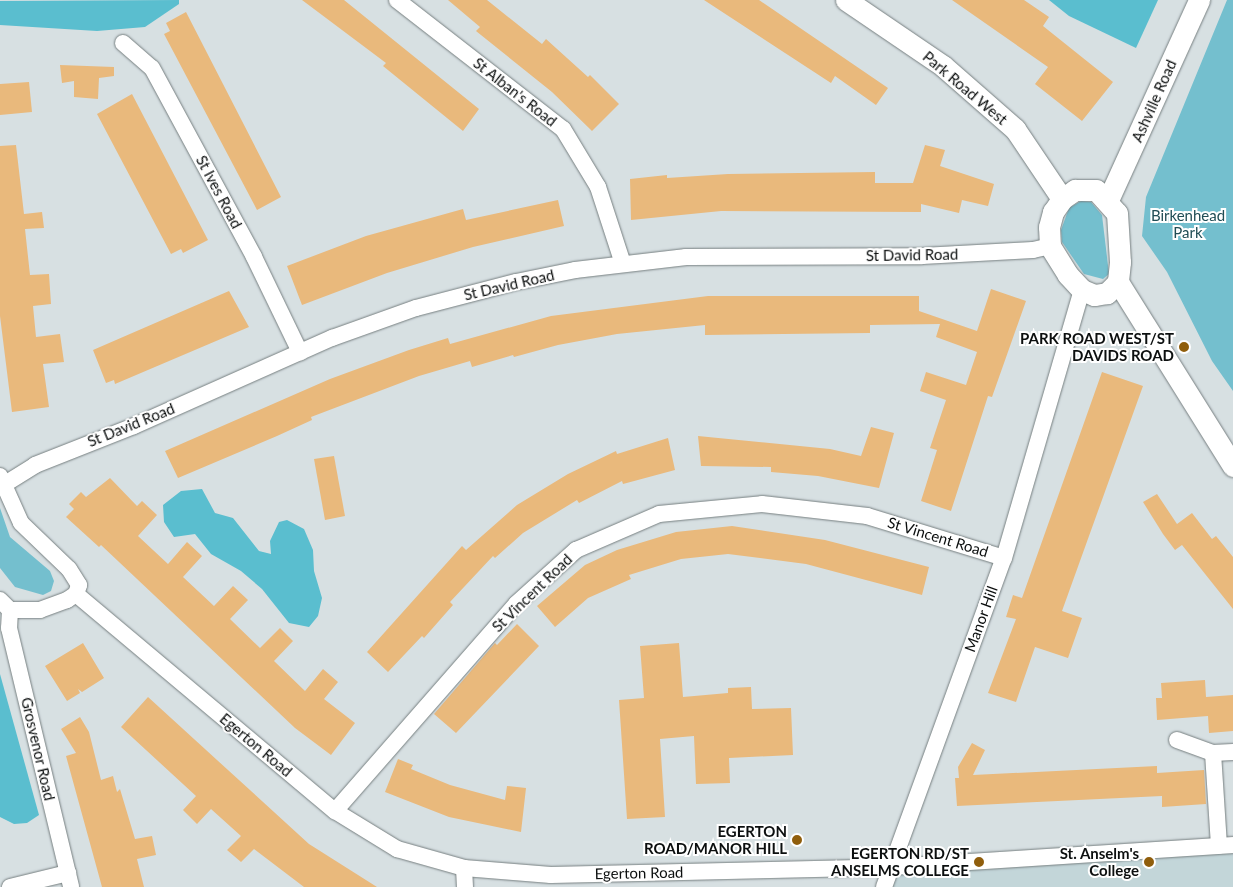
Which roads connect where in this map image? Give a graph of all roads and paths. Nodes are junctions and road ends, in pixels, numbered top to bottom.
1 (397, 0) edge
2 (846, 0) edge
3 (1199, 0) edge
4 (123, 43) dead end
5 (1062, 199) junction
6 (1108, 200) junction
7 (1050, 246) junction
8 (623, 264) junction
9 (1118, 282) junction
10 (1082, 290) junction
11 (300, 352) junction
12 (1233, 466) edge
13 (3, 480) edge
14 (1004, 558) junction
15 (76, 594) junction
16 (5, 605) edge
17 (5, 628) edge
18 (1177, 740) dead end
19 (1233, 752) edge
20 (1213, 753) junction
21 (335, 811) junction
22 (1226, 845) edge
23 (892, 867) junction
24 (464, 868) junction
25 (69, 880) edge
26 (10, 887) edge
27 (465, 887) edge
28 (884, 887) edge

1 - 8 street, St Alban's Road
2 - 5 street, Park Road West
3 - 6 street, Ashville Road
4 - 11 street, St Ives Road
5 - 6 street
5 - 7 street
6 - 9 street
7 - 8 street, St David Road
7 - 10 street
8 - 11 street, St David Road
9 - 10 street
9 - 12 street
10 - 14 street, Manor Hill
11 - 13 street, St David Road
13 - 15 street
14 - 21 street, St Vincent Road
14 - 23 street, Manor Hill
15 - 16 street
15 - 21 street, Egerton Road
16 - 17 street, Grosvenor Road
17 - 25 street, Grosvenor Road
18 - 20 street
19 - 20 street
20 - 22 street
21 - 24 street, Egerton Road
22 - 23 street, Egerton Road
23 - 24 street, Egerton Road
23 - 28 street, Manor Hill
24 - 27 street
25 - 26 street

